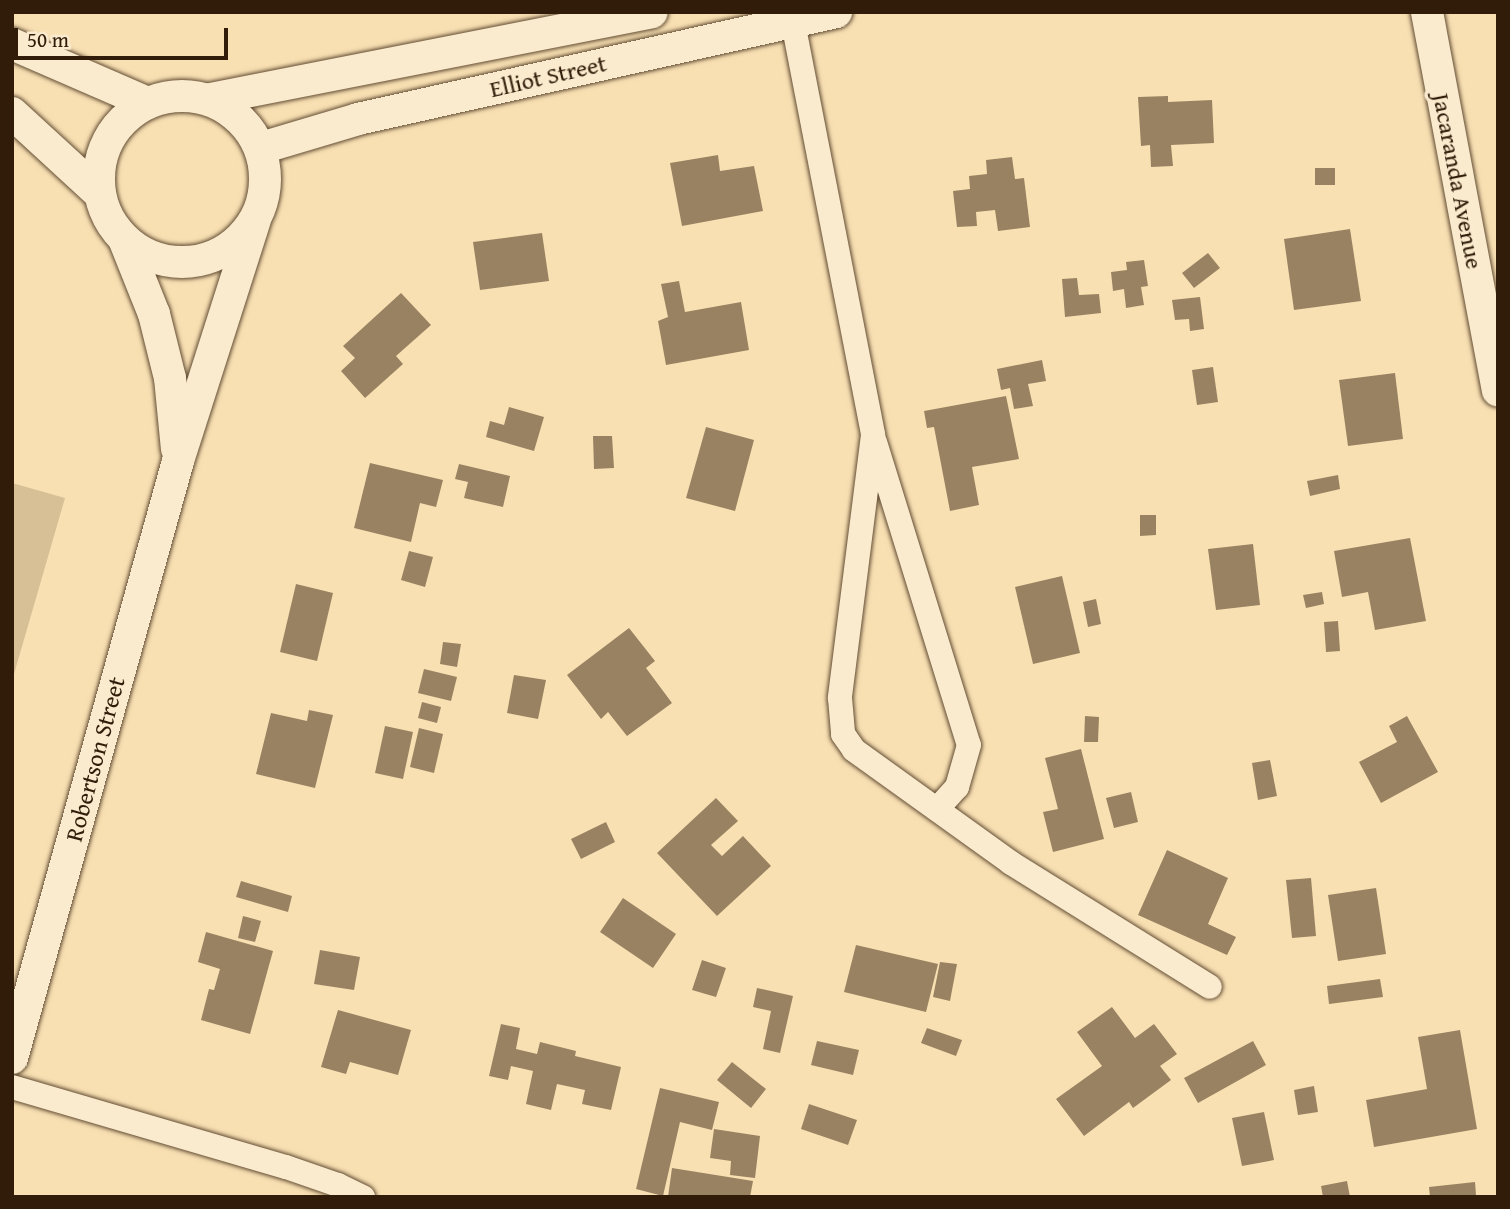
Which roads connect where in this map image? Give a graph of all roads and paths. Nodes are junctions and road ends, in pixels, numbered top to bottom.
1 (652, 12) edge
2 (836, 12) edge
3 (1427, 12) edge
4 (792, 16) edge
5 (12, 44) edge
6 (210, 99) junction
7 (148, 103) junction
8 (12, 113) edge
9 (261, 148) junction
10 (99, 193) junction
11 (254, 223) junction
12 (124, 239) junction
13 (1498, 390) edge
14 (873, 435) junction
15 (178, 461) junction
16 (937, 809) junction
17 (1210, 987) dead end
18 (12, 1058) edge
19 (12, 1087) edge
20 (363, 1197) edge

1 - 6 street, Elliot Street
2 - 4 street, Elliot Street
3 - 13 street, Jacaranda Avenue
4 - 9 street, Elliot Street
4 - 14 street
5 - 7 street
6 - 7 street
6 - 9 street
7 - 10 street
8 - 10 street
9 - 11 street
10 - 12 street
11 - 12 street
11 - 15 street, Robertson Street
12 - 15 street, Robertson Street
14 - 16 street
14 - 16 street
15 - 18 street, Robertson Street
16 - 17 street
19 - 20 street

